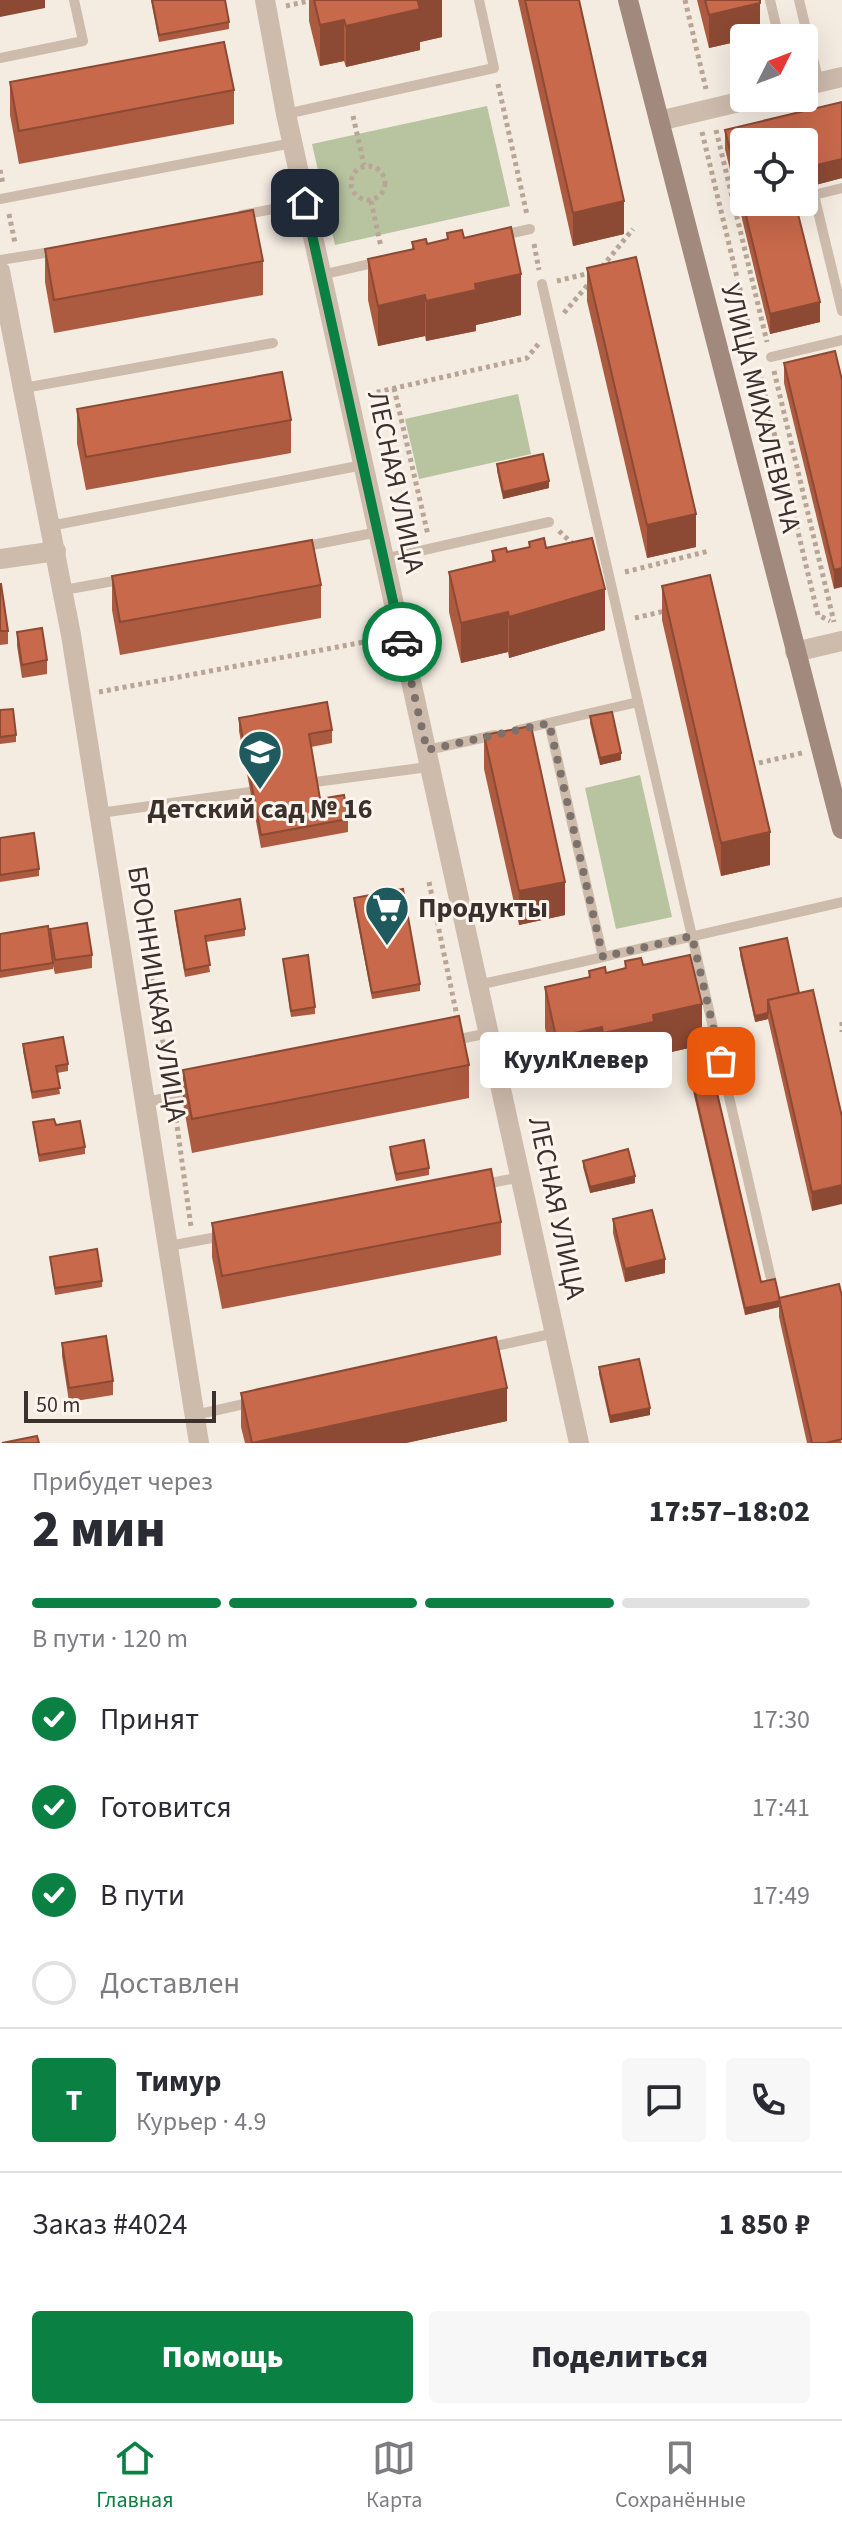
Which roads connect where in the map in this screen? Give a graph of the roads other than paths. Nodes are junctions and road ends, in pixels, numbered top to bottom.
1 (74, 0) edge
2 (265, 0) edge
3 (479, 0) edge
4 (628, 0) edge
5 (770, 0) edge
6 (799, 0) edge
7 (776, 24) edge
8 (803, 24) edge
9 (0, 58) edge
10 (842, 77) edge
11 (818, 83) edge
12 (730, 104) edge
13 (286, 114) junction
14 (659, 121) junction
15 (292, 143) junction
16 (842, 188) edge
17 (0, 199) edge
18 (305, 203) junction
19 (229, 217) edge
20 (530, 229) road end
21 (486, 238) edge
22 (63, 250) edge
23 (0, 260) edge
24 (384, 261) edge
25 (0, 271) edge
26 (321, 275) junction
27 (542, 284) road end
28 (842, 311) edge
29 (842, 340) edge
30 (273, 343) dead end
31 (8, 348) edge
32 (771, 357) road end
33 (24, 388) junction
34 (363, 465) junction
35 (549, 522) dead end
36 (50, 526) junction
37 (378, 532) junction
38 (296, 548) edge
39 (56, 551) junction
40 (0, 559) edge
41 (384, 559) junction
42 (142, 576) edge
43 (64, 590) junction
44 (838, 632) edge
45 (795, 652) junction
46 (638, 702) junction
47 (549, 723) junction
48 (427, 758) junction
49 (315, 782) edge
50 (250, 792) edge
51 (100, 813) junction
52 (842, 829) edge
53 (842, 902) edge
54 (692, 936) junction
55 (603, 957) junction
56 (478, 985) junction
57 (489, 1033) junction
58 (431, 1045) edge
59 (203, 1091) edge
60 (146, 1102) junction
61 (523, 1177) junction
62 (475, 1186) edge
63 (240, 1233) edge
64 (169, 1246) junction
65 (771, 1279) edge
66 (555, 1333) junction
67 (478, 1350) edge
68 (263, 1400) edge
69 (195, 1415) junction
70 (199, 1443) edge
71 (579, 1443) edge

1 - 9 lane
2 - 13 street, ЛЕСНАЯ УЛИЦА
3 - 13 lane
4 - 14 main road, УЛИЦА МИХАЛЕВИЧА
5 - 7 lane
6 - 8 lane
10 - 11 street
12 - 14 street
13 - 15 street, ЛЕСНАЯ УЛИЦА
14 - 45 main road, УЛИЦА МИХАЛЕВИЧА
15 - 17 lane
15 - 18 street, ЛЕСНАЯ УЛИЦА
16 - 28 lane
18 - 19 lane
18 - 26 street, ЛЕСНАЯ УЛИЦА
20 - 21 lane
22 - 23 lane
24 - 26 lane
25 - 31 street, БРОННИЦКАЯ УЛИЦА
26 - 34 street, ЛЕСНАЯ УЛИЦА
27 - 46 lane
29 - 32 lane
30 - 33 lane
31 - 33 street, БРОННИЦКАЯ УЛИЦА
33 - 36 street, БРОННИЦКАЯ УЛИЦА
34 - 36 lane
34 - 37 street, ЛЕСНАЯ УЛИЦА
35 - 41 lane
36 - 39 street, БРОННИЦКАЯ УЛИЦА
37 - 38 lane
37 - 41 street, ЛЕСНАЯ УЛИЦА
39 - 40 street
39 - 43 street, БРОННИЦКАЯ УЛИЦА
41 - 48 street, ЛЕСНАЯ УЛИЦА
42 - 43 lane
43 - 51 street, БРОННИЦКАЯ УЛИЦА
44 - 45 street
45 - 52 main road, УЛИЦА МИХАЛЕВИЧА
46 - 47 lane
46 - 54 lane
47 - 48 lane
47 - 55 lane
48 - 49 lane
48 - 56 street, ЛЕСНАЯ УЛИЦА
50 - 51 lane
51 - 60 street, БРОННИЦКАЯ УЛИЦА
53 - 54 lane
54 - 55 lane
54 - 65 lane
55 - 56 lane
56 - 57 street, ЛЕСНАЯ УЛИЦА
57 - 58 lane
57 - 61 street, ЛЕСНАЯ УЛИЦА
59 - 60 lane
60 - 64 street, БРОННИЦКАЯ УЛИЦА
61 - 62 lane
61 - 66 street, ЛЕСНАЯ УЛИЦА
63 - 64 lane
64 - 69 street, БРОННИЦКАЯ УЛИЦА
66 - 67 lane
66 - 71 street, ЛЕСНАЯ УЛИЦА
68 - 69 lane
69 - 70 street, БРОННИЦКАЯ УЛИЦА

